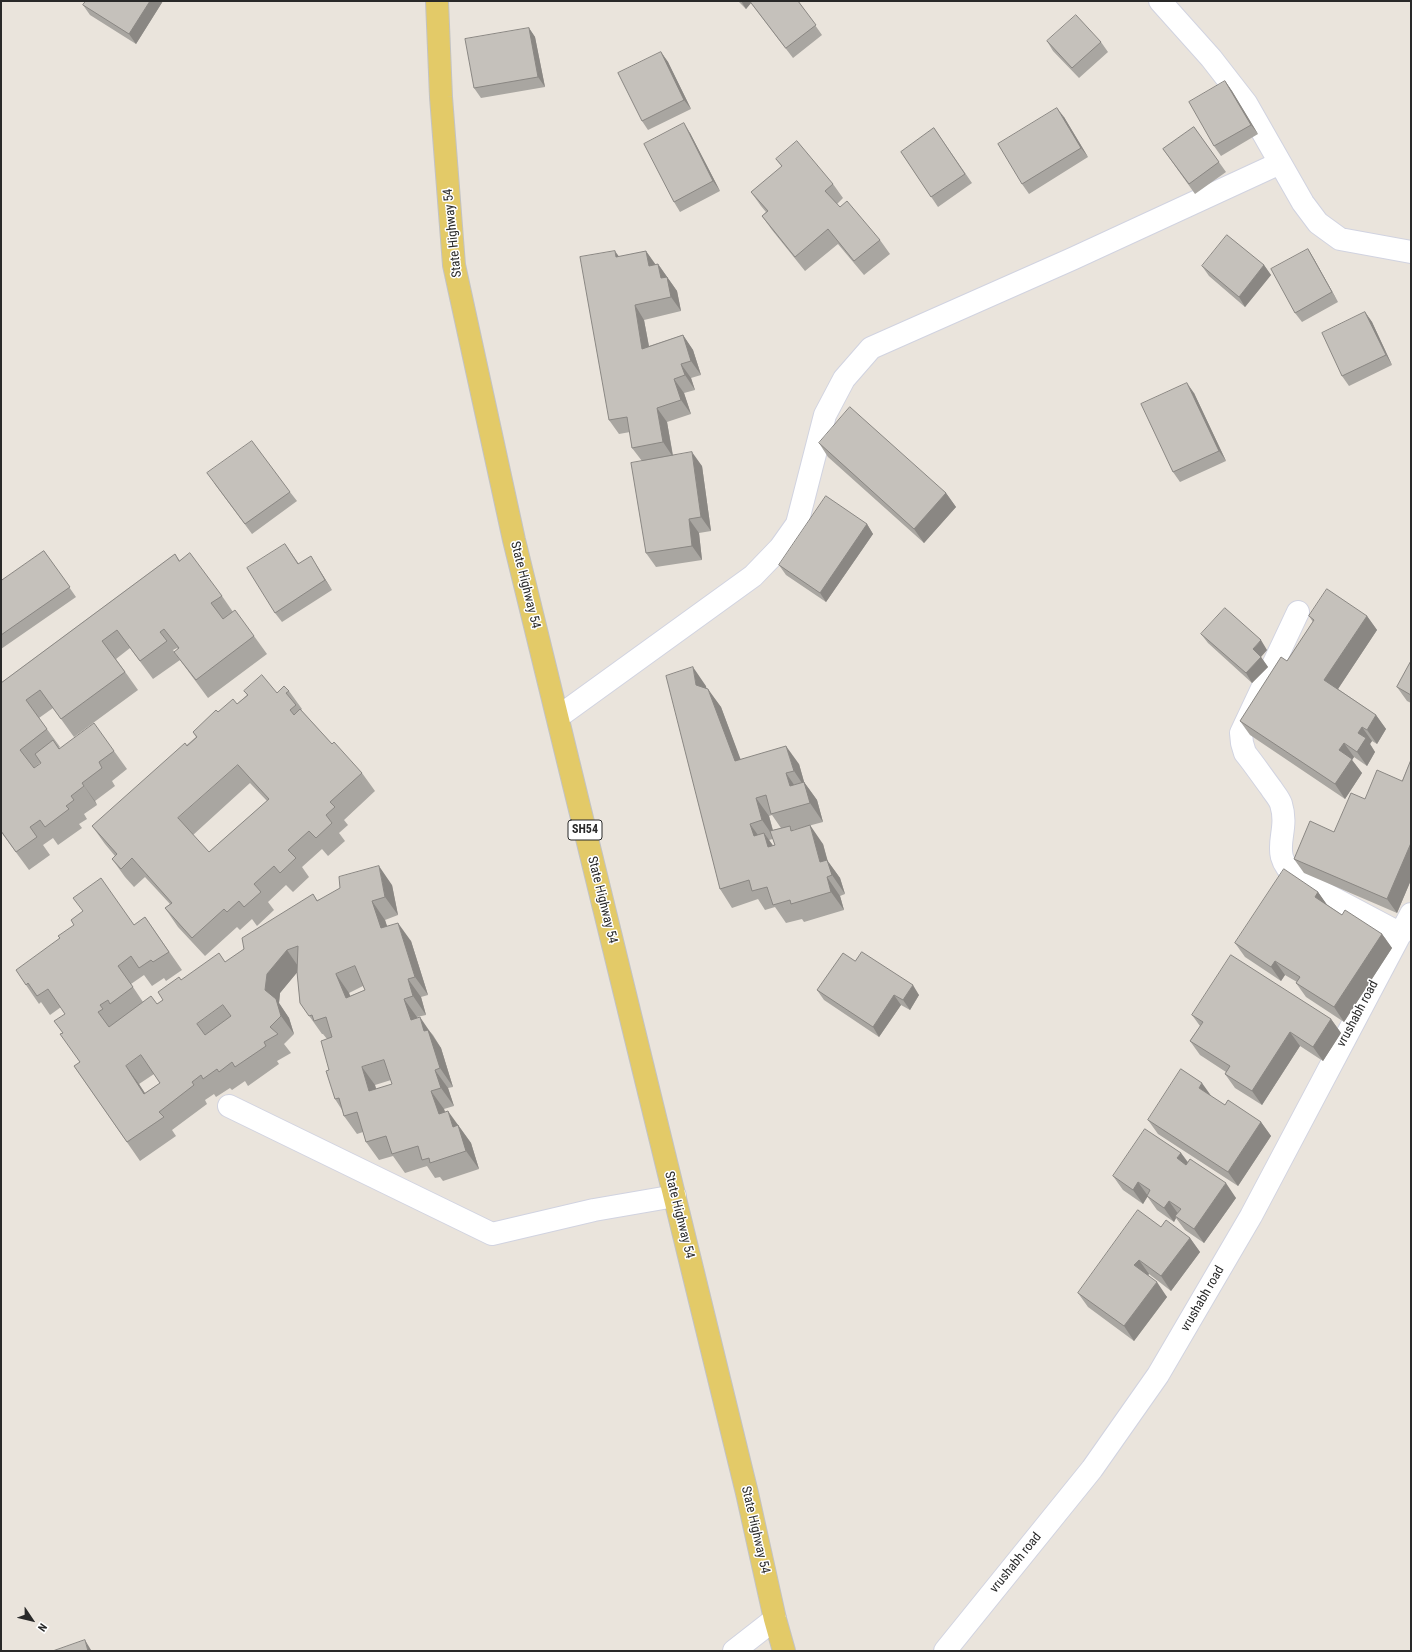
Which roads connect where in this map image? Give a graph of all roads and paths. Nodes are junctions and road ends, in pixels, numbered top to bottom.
1 (437, 1) edge
2 (1160, 1) edge
3 (1280, 163) junction
4 (1411, 252) edge
5 (1298, 612) dead end
6 (558, 718) junction
7 (1411, 914) edge
8 (1401, 934) junction
9 (229, 1106) dead end
10 (675, 1196) junction
11 (775, 1619) junction
12 (734, 1651) edge
13 (784, 1651) edge
14 (945, 1651) edge

1 - 6 main road, State Highway 54 / SH54
2 - 3 street
3 - 4 street
3 - 6 street
5 - 8 street
6 - 10 main road, State Highway 54 / SH54
7 - 8 street, vrushabh road
8 - 14 street, vrushabh road
9 - 10 street
10 - 11 main road, State Highway 54 / SH54
11 - 12 street
11 - 13 main road, State Highway 54 / SH54

